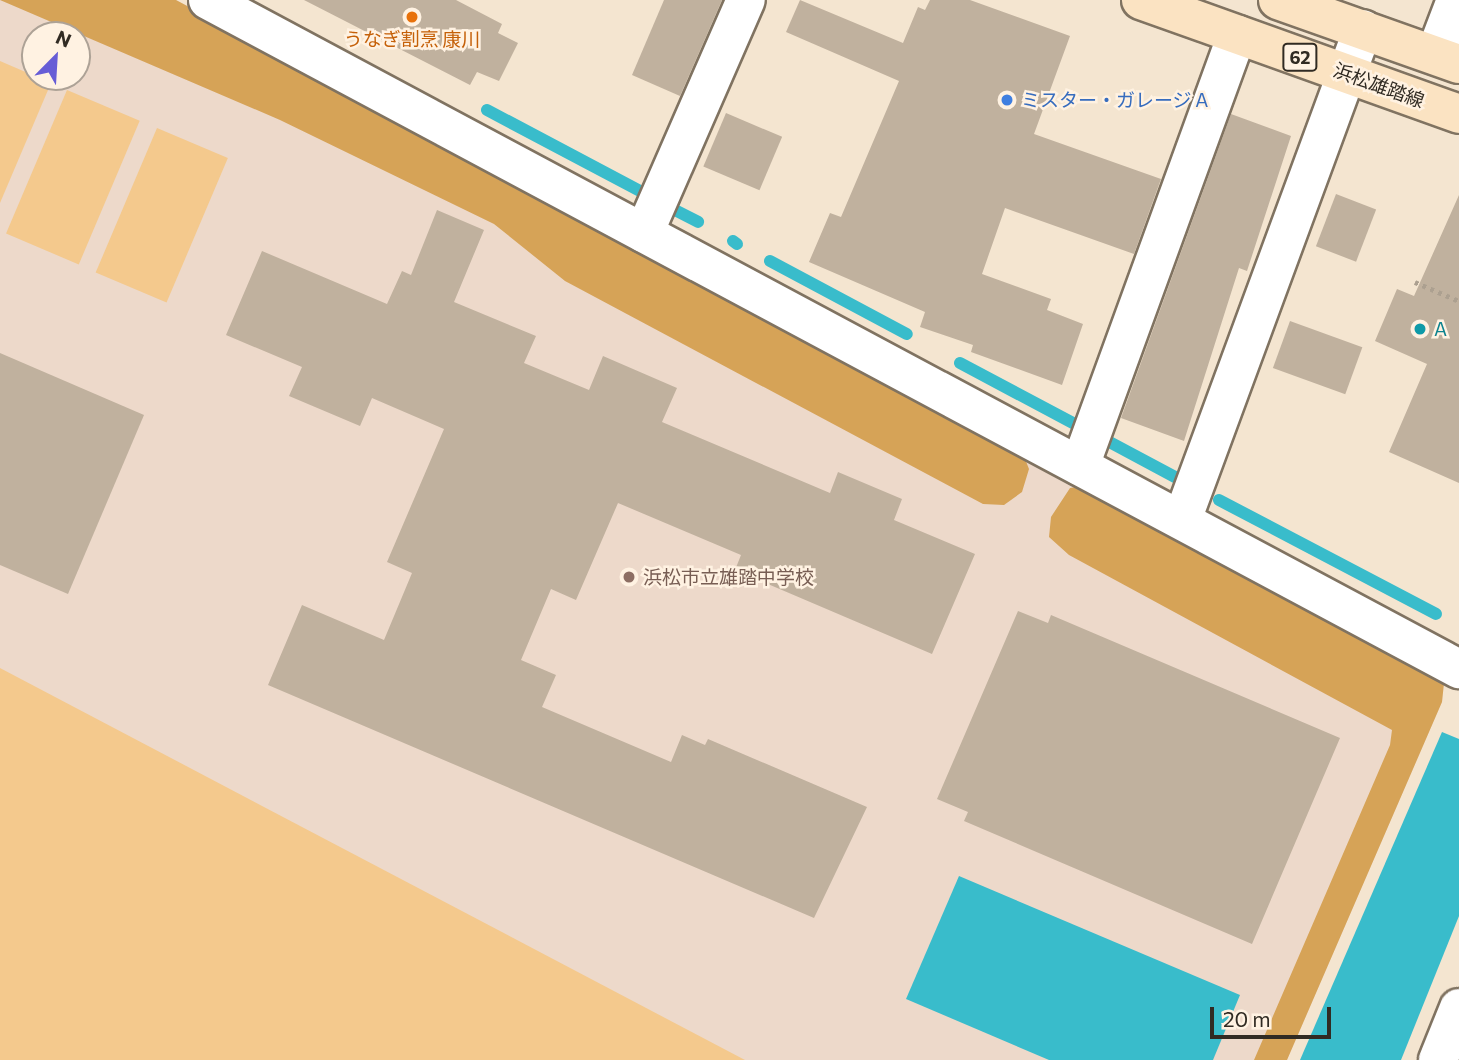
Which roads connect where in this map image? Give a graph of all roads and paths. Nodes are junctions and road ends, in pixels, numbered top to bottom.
1 (208, 0) edge
2 (746, 0) edge
3 (1141, 0) edge
4 (1456, 0) edge
5 (1284, 1) edge
6 (1363, 29) junction
7 (1237, 34) junction
8 (1447, 59) edge
9 (1346, 74) junction
10 (1459, 114) edge
11 (644, 233) junction
12 (1415, 282) dead end
13 (1459, 301) edge
14 (1080, 466) junction
15 (1182, 520) junction
16 (1459, 668) edge
17 (1459, 1008) edge
18 (1438, 1060) edge

1 - 11 street
2 - 11 street
3 - 7 main road, 浜松雄踏線 / 62
4 - 8 street
5 - 6 main road, 62
6 - 8 main road, 62
6 - 9 street
7 - 9 main road, 浜松雄踏線 / 62
7 - 14 street
9 - 10 main road, 浜松雄踏線 / 62
9 - 15 street
11 - 14 street
12 - 13 path
14 - 15 street
15 - 16 street
17 - 18 street

